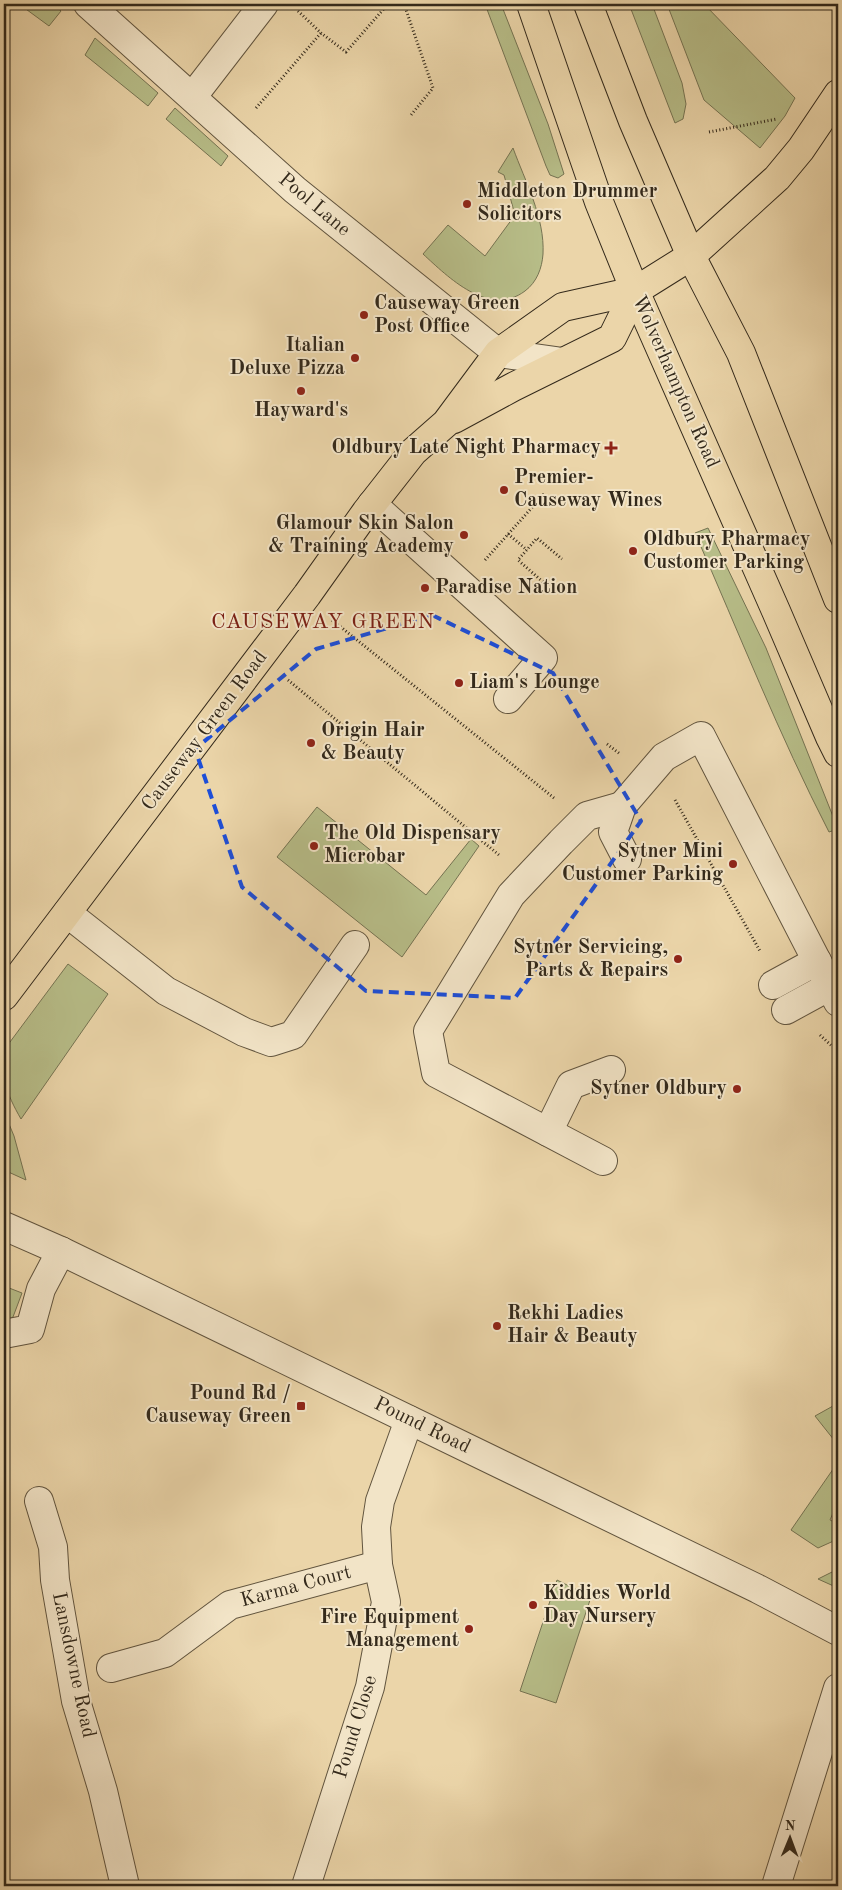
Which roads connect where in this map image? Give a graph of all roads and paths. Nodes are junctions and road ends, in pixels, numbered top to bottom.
1 (88, 4) edge
2 (264, 4) edge
3 (388, 4) edge
4 (404, 4) edge
5 (531, 4) edge
6 (588, 4) edge
7 (826, 4) edge
8 (296, 10) dead end
9 (838, 11) edge
10 (321, 33) junction
11 (838, 94) edge
12 (193, 96) junction
13 (411, 114) dead end
14 (250, 115) dead end
15 (786, 117) dead end
16 (709, 132) dead end
17 (691, 256) junction
18 (635, 291) junction
19 (498, 353) junction
20 (563, 362) junction
21 (446, 423) junction
22 (545, 493) dead end
23 (372, 504) junction
24 (508, 534) junction
25 (526, 550) junction
26 (562, 559) dead end
27 (483, 562) dead end
28 (543, 582) dead end
29 (838, 599) edge
30 (332, 620) dead end
31 (286, 679) dead end
32 (508, 699) dead end
33 (838, 753) edge
34 (674, 797) dead end
35 (556, 800) dead end
36 (622, 806) junction
37 (627, 859) dead end
38 (506, 861) dead end
39 (67, 913) junction
40 (355, 945) dead end
41 (829, 975) edge
42 (775, 983) joint
43 (4, 996) edge
44 (789, 1008) joint
45 (838, 1056) edge
46 (611, 1070) dead end
47 (548, 1132) junction
48 (603, 1161) dead end
49 (4, 1226) edge
50 (61, 1252) junction
51 (4, 1334) edge
52 (409, 1420) junction
53 (39, 1501) dead end
54 (378, 1566) junction
55 (838, 1631) edge
56 (111, 1668) dead end
57 (838, 1688) edge
58 (125, 1886) edge
59 (306, 1886) edge
60 (776, 1886) edge

1 - 12 street, Pool Lane
2 - 12 street
3 - 10 path
4 - 13 path
5 - 18 main road, Wolverhampton Road
6 - 17 main road
7 - 9 path
8 - 10 path
10 - 14 path
11 - 17 main road, Causeway Green Road
12 - 19 street, Pool Lane
15 - 16 path
17 - 18 main road, Causeway Green Road
17 - 29 main road
18 - 19 main road, Causeway Green Road
18 - 20 main road, Causeway Green Road
18 - 33 main road, Wolverhampton Road
19 - 20 street
19 - 21 main road, Causeway Green Road
20 - 21 main road, Causeway Green Road
21 - 23 main road, Causeway Green Road
22 - 24 path
23 - 32 street
23 - 39 main road, Causeway Green Road
24 - 25 path
24 - 27 path
25 - 26 path
25 - 28 path
30 - 35 path
31 - 38 path
34 - 42 path
36 - 37 street
36 - 41 street
36 - 47 street
39 - 40 street
39 - 43 main road, Causeway Green Road
41 - 42 street
41 - 44 street
44 - 45 path
46 - 47 street
47 - 48 street
49 - 50 street, Pound Road
50 - 51 street
50 - 52 street, Pound Road
52 - 54 street, Pound Close
52 - 55 street, Pound Road
53 - 58 street, Lansdowne Road
54 - 56 street, Karma Court
54 - 59 street, Pound Close
57 - 60 street

